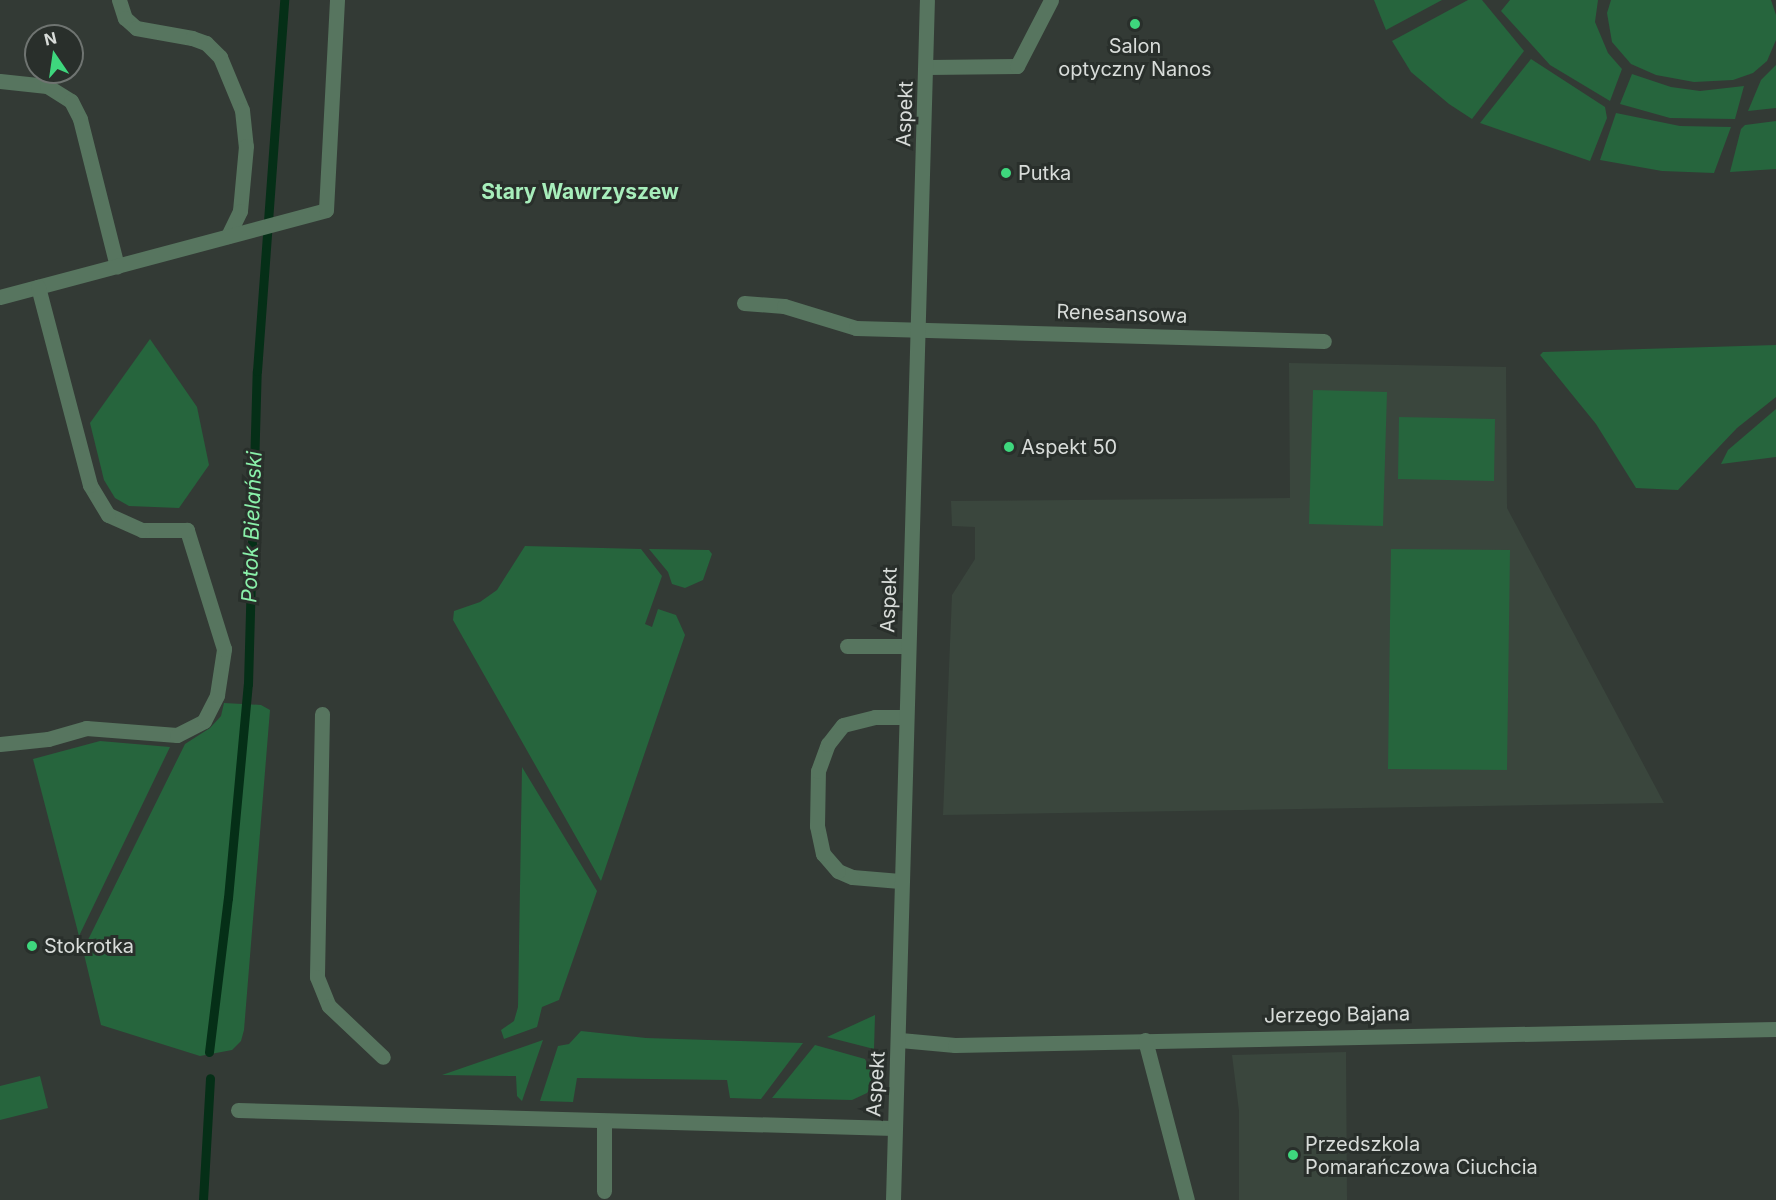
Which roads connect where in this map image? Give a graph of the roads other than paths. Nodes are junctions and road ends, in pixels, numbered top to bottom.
1 (118, 0) edge
2 (337, 0) edge
3 (927, 0) edge
4 (1051, 0) edge
5 (928, 67) junction
6 (0, 81) edge
7 (228, 236) junction
8 (117, 266) junction
9 (38, 287) junction
10 (0, 297) edge
11 (744, 303) dead end
12 (919, 329) junction
13 (1324, 342) dead end
14 (847, 646) dead end
15 (908, 646) junction
16 (322, 714) dead end
17 (906, 717) junction
18 (0, 744) edge
19 (900, 880) junction
20 (1776, 1029) edge
21 (900, 1040) junction
22 (1145, 1040) junction
23 (383, 1057) dead end
24 (238, 1110) dead end
25 (604, 1121) junction
26 (894, 1128) junction
27 (604, 1191) dead end
28 (893, 1200) edge
29 (1187, 1200) edge

1 - 7 street
2 - 7 street
3 - 5 street, Aspekt
4 - 5 street
5 - 12 street, Aspekt
6 - 8 street
7 - 8 street
8 - 9 street
9 - 10 street
9 - 18 street
11 - 12 street, Renesansowa
12 - 13 street, Renesansowa
12 - 15 street, Aspekt
14 - 15 street
15 - 17 street, Aspekt
16 - 23 street
17 - 19 street, Aspekt
17 - 19 street
19 - 21 street, Aspekt
20 - 22 street, Jerzego Bajana
21 - 22 street, Jerzego Bajana
21 - 26 street, Aspekt
22 - 29 street
24 - 25 street
25 - 26 street
25 - 27 street
26 - 28 street, Aspekt

